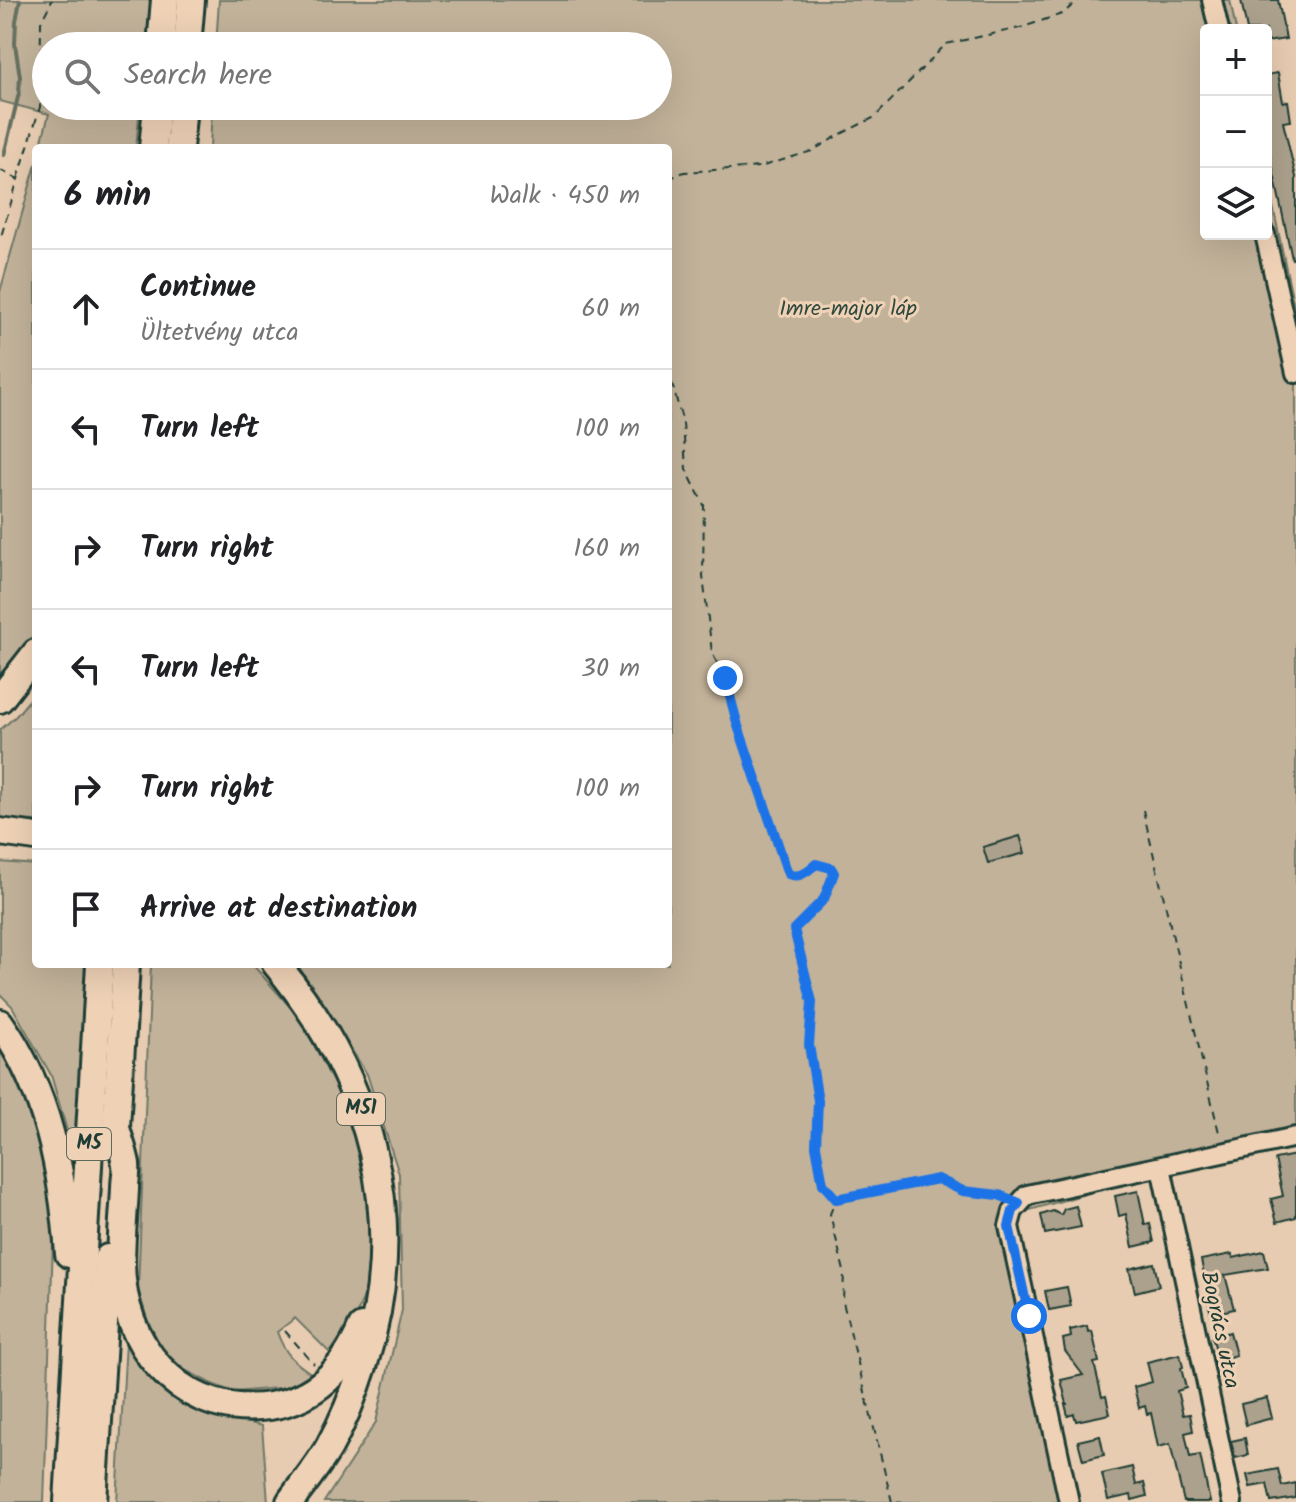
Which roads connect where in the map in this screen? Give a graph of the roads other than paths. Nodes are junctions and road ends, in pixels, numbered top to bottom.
1 (165, 0) edge
2 (191, 0) edge
3 (1212, 0) edge
4 (1218, 24) edge
5 (162, 32) edge
6 (188, 32) edge
7 (156, 120) edge
8 (182, 120) edge
9 (153, 144) edge
10 (179, 144) edge
11 (1266, 240) edge
12 (1296, 373) edge
13 (32, 658) edge
14 (0, 699) edge
15 (0, 832) edge
16 (32, 836) edge
17 (100, 968) edge
18 (126, 968) edge
19 (279, 968) edge
20 (0, 1023) edge
21 (116, 1128) junction
22 (1296, 1137) edge
23 (1161, 1167) junction
24 (382, 1275) junction
25 (78, 1325) junction
26 (68, 1502) edge
27 (93, 1502) edge
28 (290, 1502) edge
29 (1069, 1502) edge
30 (1232, 1502) edge

1 - 5 highway
2 - 6 highway
3 - 4 street
7 - 9 highway
8 - 10 highway
11 - 12 street
13 - 14 highway
15 - 16 highway
17 - 25 highway, M5
18 - 21 highway, M5
19 - 24 highway, M51
20 - 25 highway
21 - 24 highway
21 - 27 highway, M5
22 - 23 street
23 - 29 street
23 - 30 street, Bogrács utca
24 - 28 highway
25 - 26 highway, M5

